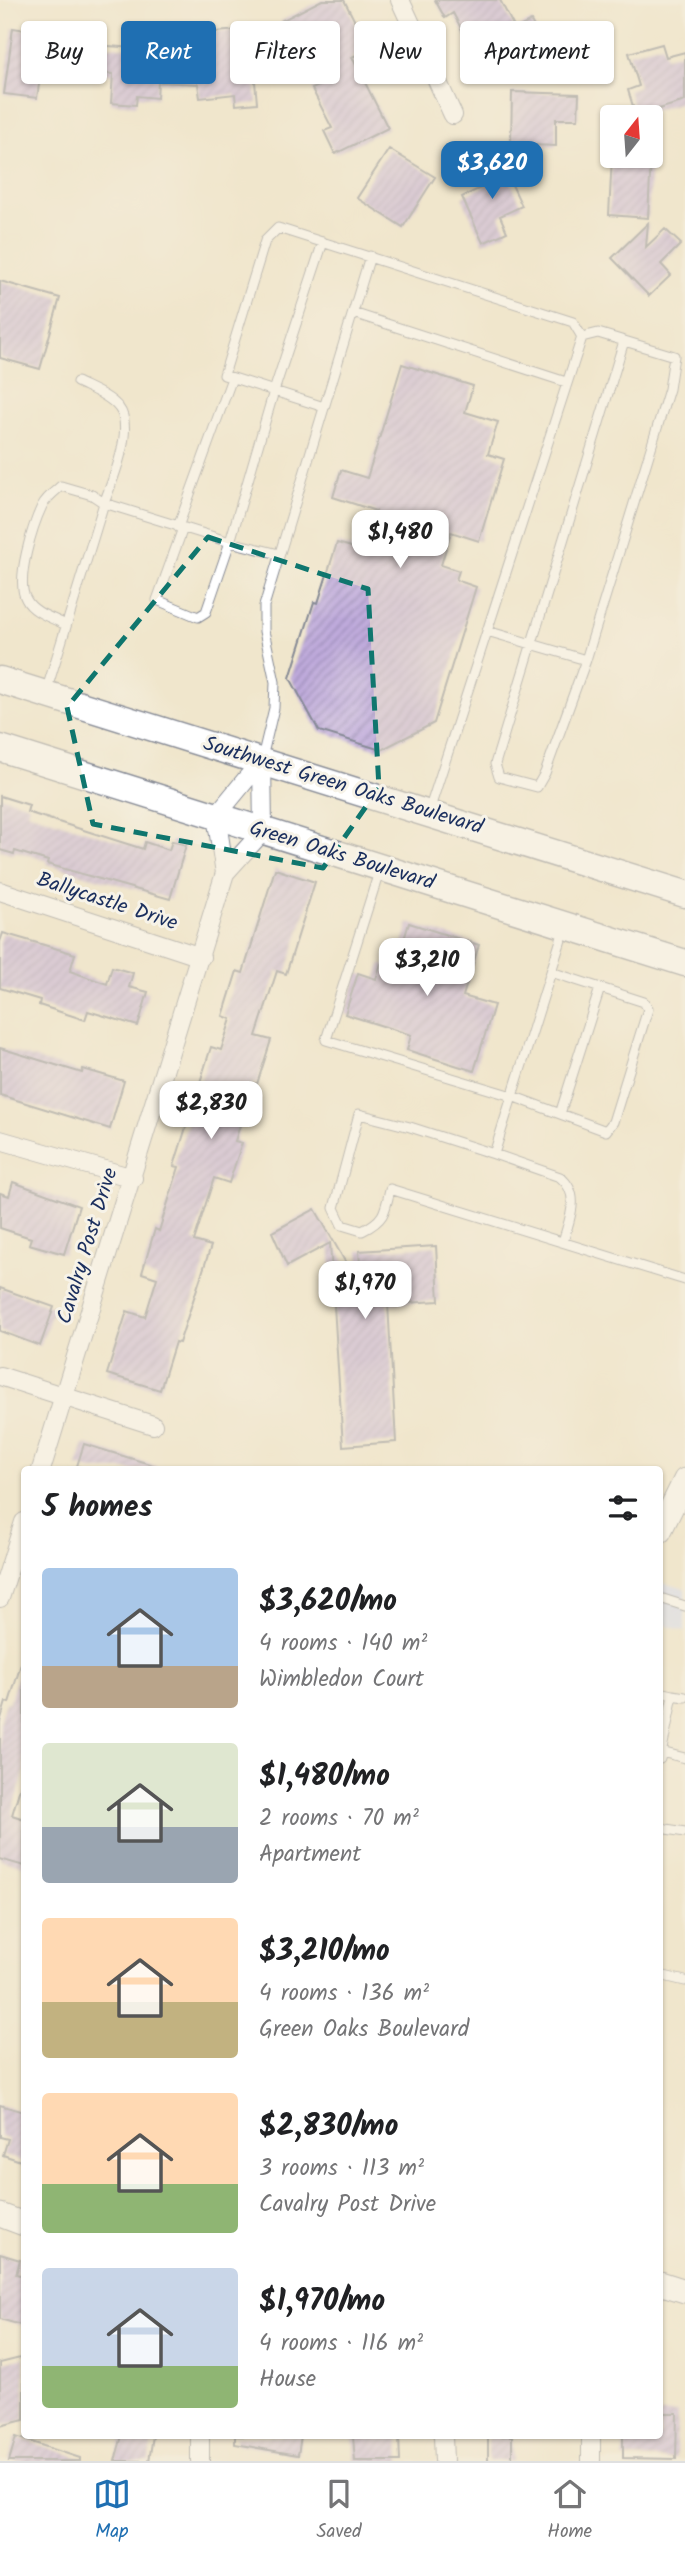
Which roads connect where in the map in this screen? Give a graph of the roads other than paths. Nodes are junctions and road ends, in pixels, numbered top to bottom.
1 (400, 0) edge
2 (453, 116) dead end
3 (323, 242) junction
4 (370, 256) junction
5 (353, 313) junction
6 (582, 337) junction
7 (624, 341) junction
8 (232, 378) junction
9 (78, 382) dead end
10 (566, 382) junction
11 (274, 391) junction
12 (324, 407) junction
13 (104, 503) junction
14 (181, 528) junction
15 (230, 542) junction
16 (279, 554) junction
17 (66, 625) junction
18 (487, 631) junction
19 (531, 646) junction
20 (586, 660) junction
21 (0, 680) edge
22 (45, 694) junction
23 (0, 748) edge
24 (262, 760) junction
25 (428, 813) junction
26 (216, 816) junction
27 (263, 831) junction
28 (381, 868) junction
29 (225, 873) junction
30 (0, 891) edge
31 (685, 894) edge
32 (566, 925) junction
33 (201, 957) junction
34 (685, 963) edge
35 (551, 972) junction
36 (600, 988) junction
37 (512, 1096) junction
38 (560, 1114) junction
39 (0, 1140) edge
40 (494, 1154) junction
41 (132, 1178) junction
42 (563, 1242) junction
43 (685, 1280) edge
44 (0, 1376) edge
45 (64, 1397) junction
46 (153, 1425) dead end
47 (42, 1466) edge
48 (685, 1480) edge
49 (663, 1525) edge
50 (21, 1532) edge
51 (0, 1598) edge
52 (663, 1599) edge
53 (685, 1606) edge
54 (663, 1693) edge
55 (673, 1695) junction
56 (685, 1697) edge
57 (663, 1742) edge
58 (663, 1756) edge
59 (685, 1758) edge
60 (663, 1828) edge
61 (685, 1832) edge
62 (663, 1976) edge
63 (685, 1981) edge
64 (0, 2215) edge
65 (21, 2223) edge
66 (663, 2284) edge
67 (685, 2291) edge
68 (200, 2439) edge
69 (443, 2439) edge
70 (590, 2439) edge
71 (200, 2461) edge
72 (444, 2461) edge
73 (591, 2461) edge

1 - 2 street
3 - 4 lane
3 - 8 lane
3 - 11 lane
4 - 5 lane
4 - 6 lane
5 - 10 lane
5 - 12 lane
6 - 7 lane
6 - 10 lane
7 - 19 lane
7 - 20 lane
8 - 11 lane
8 - 14 lane
9 - 13 lane
10 - 18 lane
11 - 12 lane
11 - 15 lane
12 - 16 lane
13 - 14 lane
13 - 17 lane
13 - 17 lane
14 - 15 lane
14 - 15 lane
15 - 16 lane
16 - 24 lane
17 - 22 lane
18 - 19 lane
18 - 25 lane
19 - 20 lane
19 - 20 lane
21 - 22 main road, Southwest Green Oaks Boulevard
22 - 24 main road, Southwest Green Oaks Boulevard
23 - 26 main road, Green Oaks Boulevard
24 - 25 main road, Southwest Green Oaks Boulevard
24 - 26 street
24 - 27 street
25 - 31 main road, Southwest Green Oaks Boulevard
26 - 27 main road, Green Oaks Boulevard
26 - 29 street, Cavalry Post Drive
27 - 28 main road, Green Oaks Boulevard
27 - 29 street, Cavalry Post Drive
28 - 32 main road, Green Oaks Boulevard
28 - 37 lane
29 - 33 street, Cavalry Post Drive
30 - 33 street, Ballycastle Drive
32 - 34 main road, Green Oaks Boulevard
32 - 35 lane
33 - 41 street, Cavalry Post Drive
35 - 36 lane
35 - 37 lane
36 - 38 lane
36 - 38 lane
37 - 38 lane
37 - 40 lane
39 - 41 street
40 - 42 lane
40 - 42 lane
41 - 45 street, Cavalry Post Drive
42 - 43 lane
44 - 45 street
45 - 46 street
45 - 47 street, Cavalry Post Drive
48 - 49 street
50 - 51 street
52 - 53 lane
54 - 55 lane
55 - 56 lane
55 - 57 lane
58 - 59 lane
60 - 61 lane
62 - 63 lane
64 - 65 street
66 - 67 street
68 - 71 street
69 - 72 street
70 - 73 street

